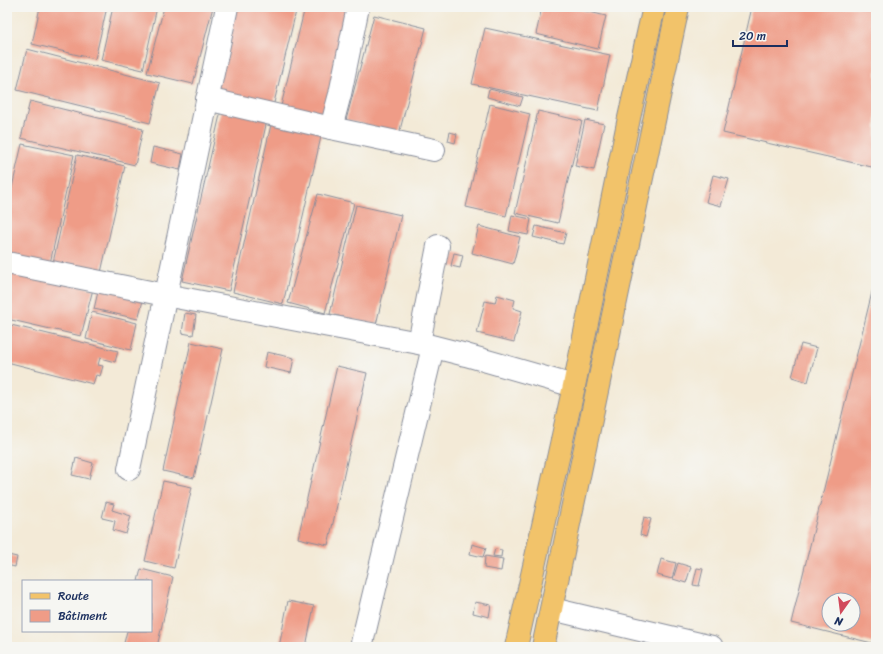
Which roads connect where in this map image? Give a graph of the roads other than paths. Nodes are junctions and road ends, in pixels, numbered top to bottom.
1 (227, 7) edge
2 (358, 7) edge
3 (654, 7) edge
4 (678, 7) edge
5 (207, 99) junction
6 (331, 128) junction
7 (434, 150) dead end
8 (438, 246) dead end
9 (7, 263) edge
10 (165, 295) junction
11 (426, 345) junction
12 (574, 386) junction
13 (129, 469) dead end
14 (552, 609) junction
15 (362, 647) edge
16 (516, 647) edge
17 (543, 647) edge
18 (712, 647) edge

1 - 5 street
2 - 6 street
3 - 12 main road
4 - 14 main road
5 - 6 street
5 - 10 street
6 - 7 street
8 - 11 street
9 - 10 street
10 - 11 street
10 - 13 street
11 - 12 street
11 - 15 street
12 - 16 main road
14 - 17 main road
14 - 18 street

